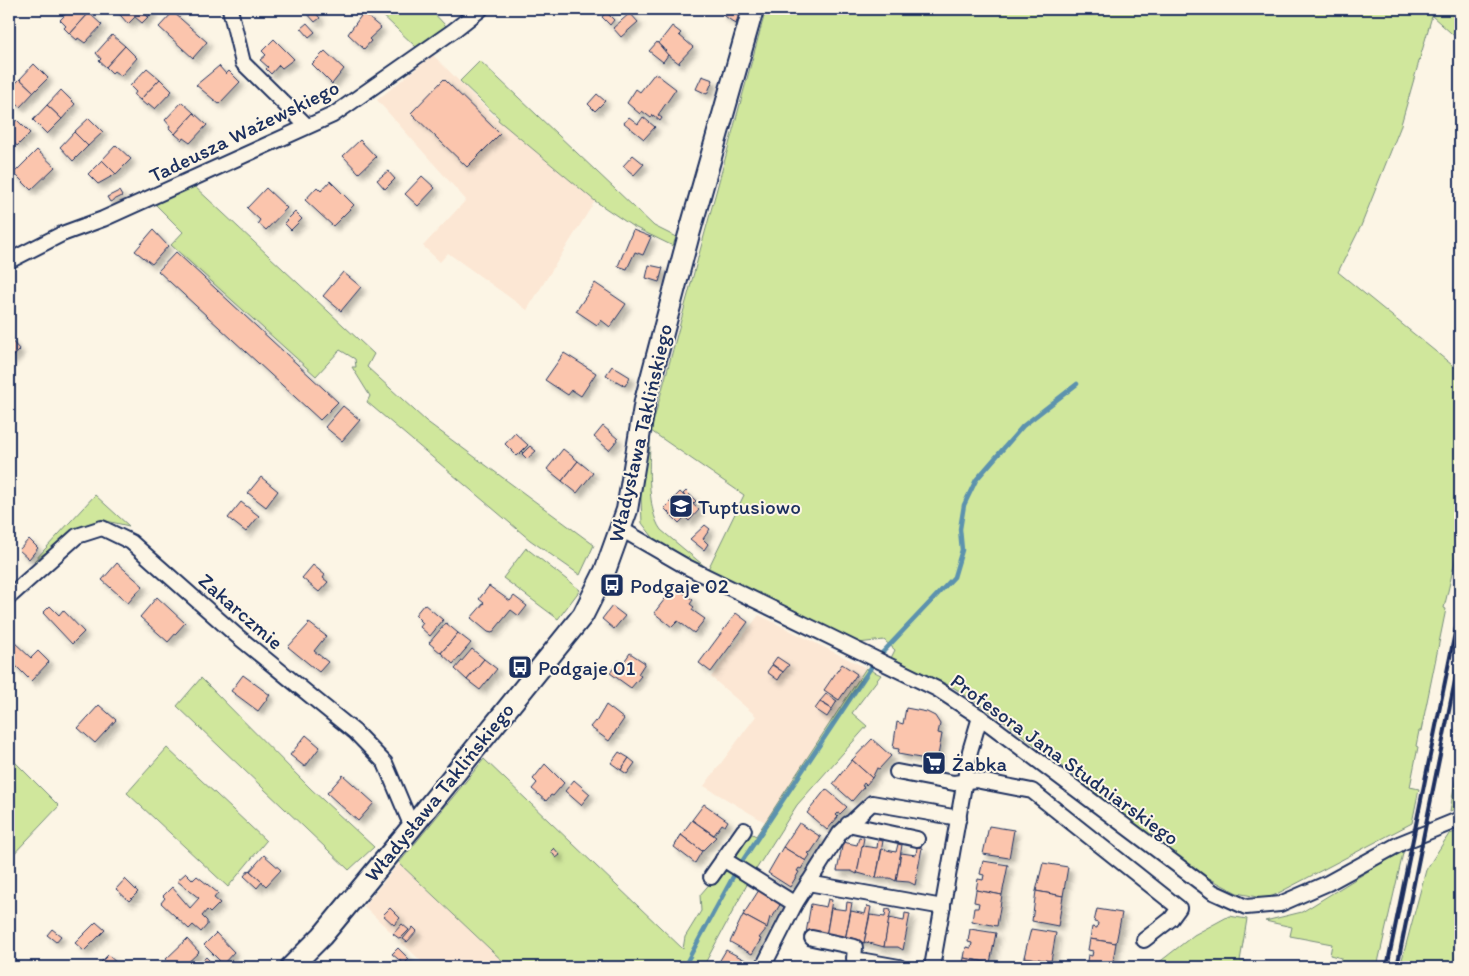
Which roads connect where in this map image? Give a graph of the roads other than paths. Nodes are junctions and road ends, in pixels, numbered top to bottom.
1 (230, 9) edge
2 (481, 9) edge
3 (753, 9) edge
4 (307, 126) junction
5 (9, 261) edge
6 (621, 530) junction
7 (9, 597) edge
8 (980, 717) junction
9 (897, 772) dead end
10 (966, 781) junction
11 (959, 818) junction
12 (1460, 819) edge
13 (848, 824) junction
14 (412, 827) junction
15 (744, 830) dead end
16 (917, 839) dead end
17 (724, 859) junction
18 (711, 877) dead end
19 (808, 883) junction
20 (795, 904) junction
21 (943, 907) junction
22 (812, 938) dead end
23 (1144, 940) dead end
24 (291, 967) edge
25 (763, 967) edge
26 (899, 967) edge
27 (932, 967) edge

1 - 4 street
2 - 4 street, Tadeusza Ważewskiego
3 - 6 street, Władysława Taklińskiego
4 - 5 street, Tadeusza Ważewskiego
6 - 8 street, Profesora Jana Studniarskiego
6 - 14 street, Władysława Taklińskiego
7 - 14 street, Zakarczmie
8 - 10 street
8 - 12 street, Profesora Jana Studniarskiego
9 - 10 street
10 - 11 street
10 - 23 street
11 - 13 street
11 - 21 street
13 - 16 street
13 - 19 street
14 - 24 street, Władysława Taklińskiego
15 - 17 street
17 - 18 street
17 - 20 street
19 - 20 street
19 - 21 street
20 - 25 street
21 - 27 street
22 - 26 street

